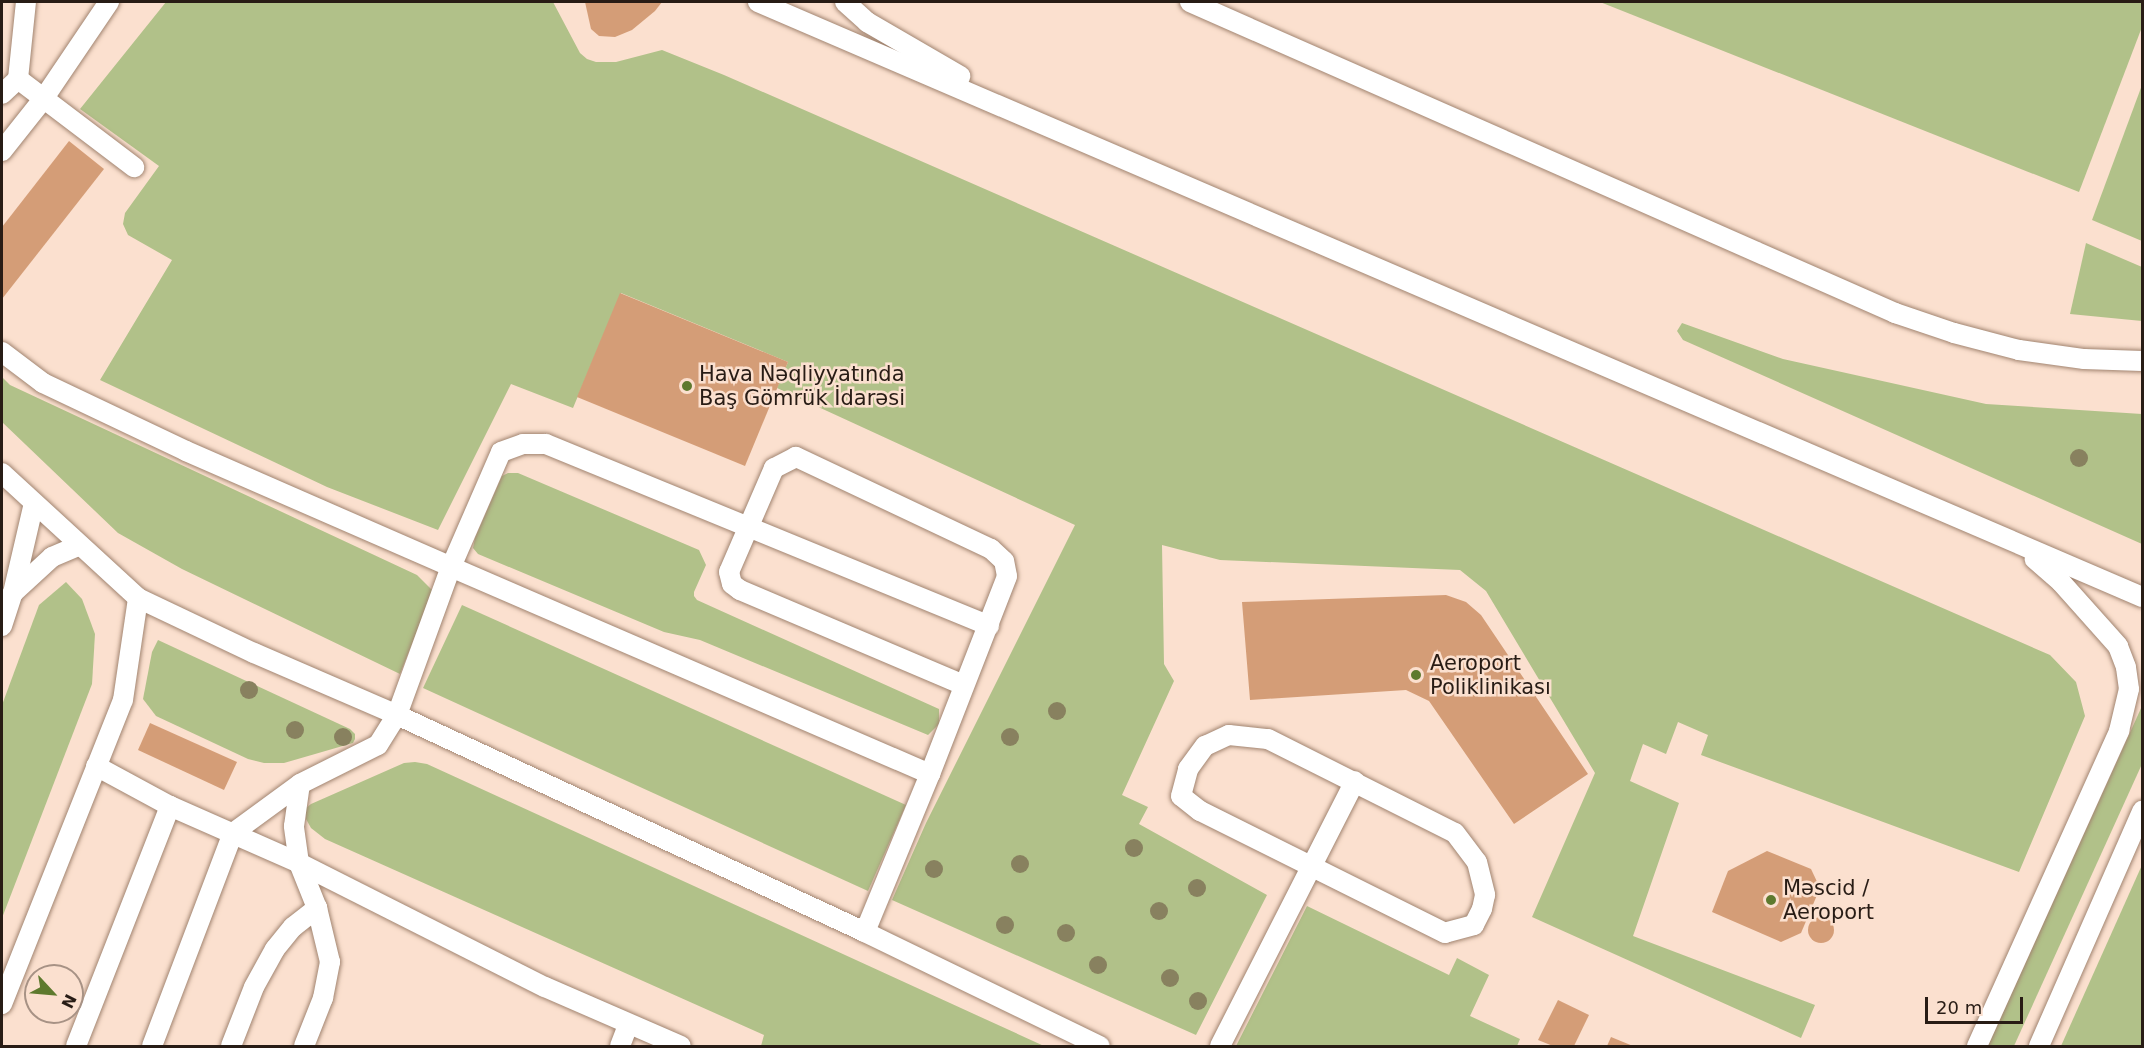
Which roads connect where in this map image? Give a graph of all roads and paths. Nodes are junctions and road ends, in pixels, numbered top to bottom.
1 (26, 2) edge
2 (109, 2) edge
3 (758, 2) edge
4 (844, 2) edge
5 (1190, 2) edge
6 (18, 79) junction
7 (2, 93) edge
8 (44, 98) junction
9 (1035, 120) junction
10 (2, 151) edge
11 (134, 167) dead end
12 (2, 352) edge
13 (2142, 361) edge
14 (2, 473) edge
15 (34, 503) junction
16 (748, 527) junction
17 (80, 545) junction
18 (2022, 548) junction
19 (451, 567) junction
20 (13, 593) junction
21 (2142, 597) edge
22 (138, 598) junction
23 (2, 626) edge
24 (989, 626) junction
25 (964, 685) junction
26 (397, 715) junction
27 (96, 766) junction
28 (930, 774) junction
29 (1355, 782) junction
30 (300, 784) junction
31 (170, 806) junction
32 (2142, 811) edge
33 (233, 833) junction
34 (299, 863) junction
35 (1310, 867) junction
36 (317, 908) junction
37 (865, 932) junction
38 (2, 1004) edge
39 (628, 1024) junction
40 (76, 1047) edge
41 (152, 1047) edge
42 (231, 1047) edge
43 (304, 1047) edge
44 (620, 1047) edge
45 (681, 1047) edge
46 (1100, 1047) edge
47 (1220, 1047) edge
48 (1977, 1047) edge
49 (2039, 1047) edge

1 - 6 lane
2 - 8 lane
3 - 9 lane
4 - 9 lane
5 - 13 lane
6 - 7 lane
6 - 8 lane
8 - 10 lane
8 - 11 lane
9 - 18 lane
12 - 19 lane
14 - 15 lane
15 - 17 lane
15 - 20 lane
16 - 19 lane
16 - 24 lane
16 - 24 lane
16 - 25 lane
17 - 20 lane
17 - 22 lane
18 - 21 lane
18 - 48 lane
19 - 26 lane
19 - 28 lane
20 - 23 lane
22 - 26 lane
22 - 27 lane
24 - 25 lane
25 - 28 lane
26 - 30 lane
26 - 37 lane
27 - 31 lane
27 - 38 lane
28 - 37 lane
29 - 35 lane
29 - 35 lane
29 - 35 lane
30 - 33 lane
30 - 34 lane
31 - 33 lane
31 - 40 lane
32 - 49 lane
33 - 34 lane
33 - 41 lane
34 - 36 lane
34 - 39 lane
35 - 47 lane
36 - 42 lane
36 - 43 lane
37 - 46 lane
39 - 44 lane
39 - 45 lane

